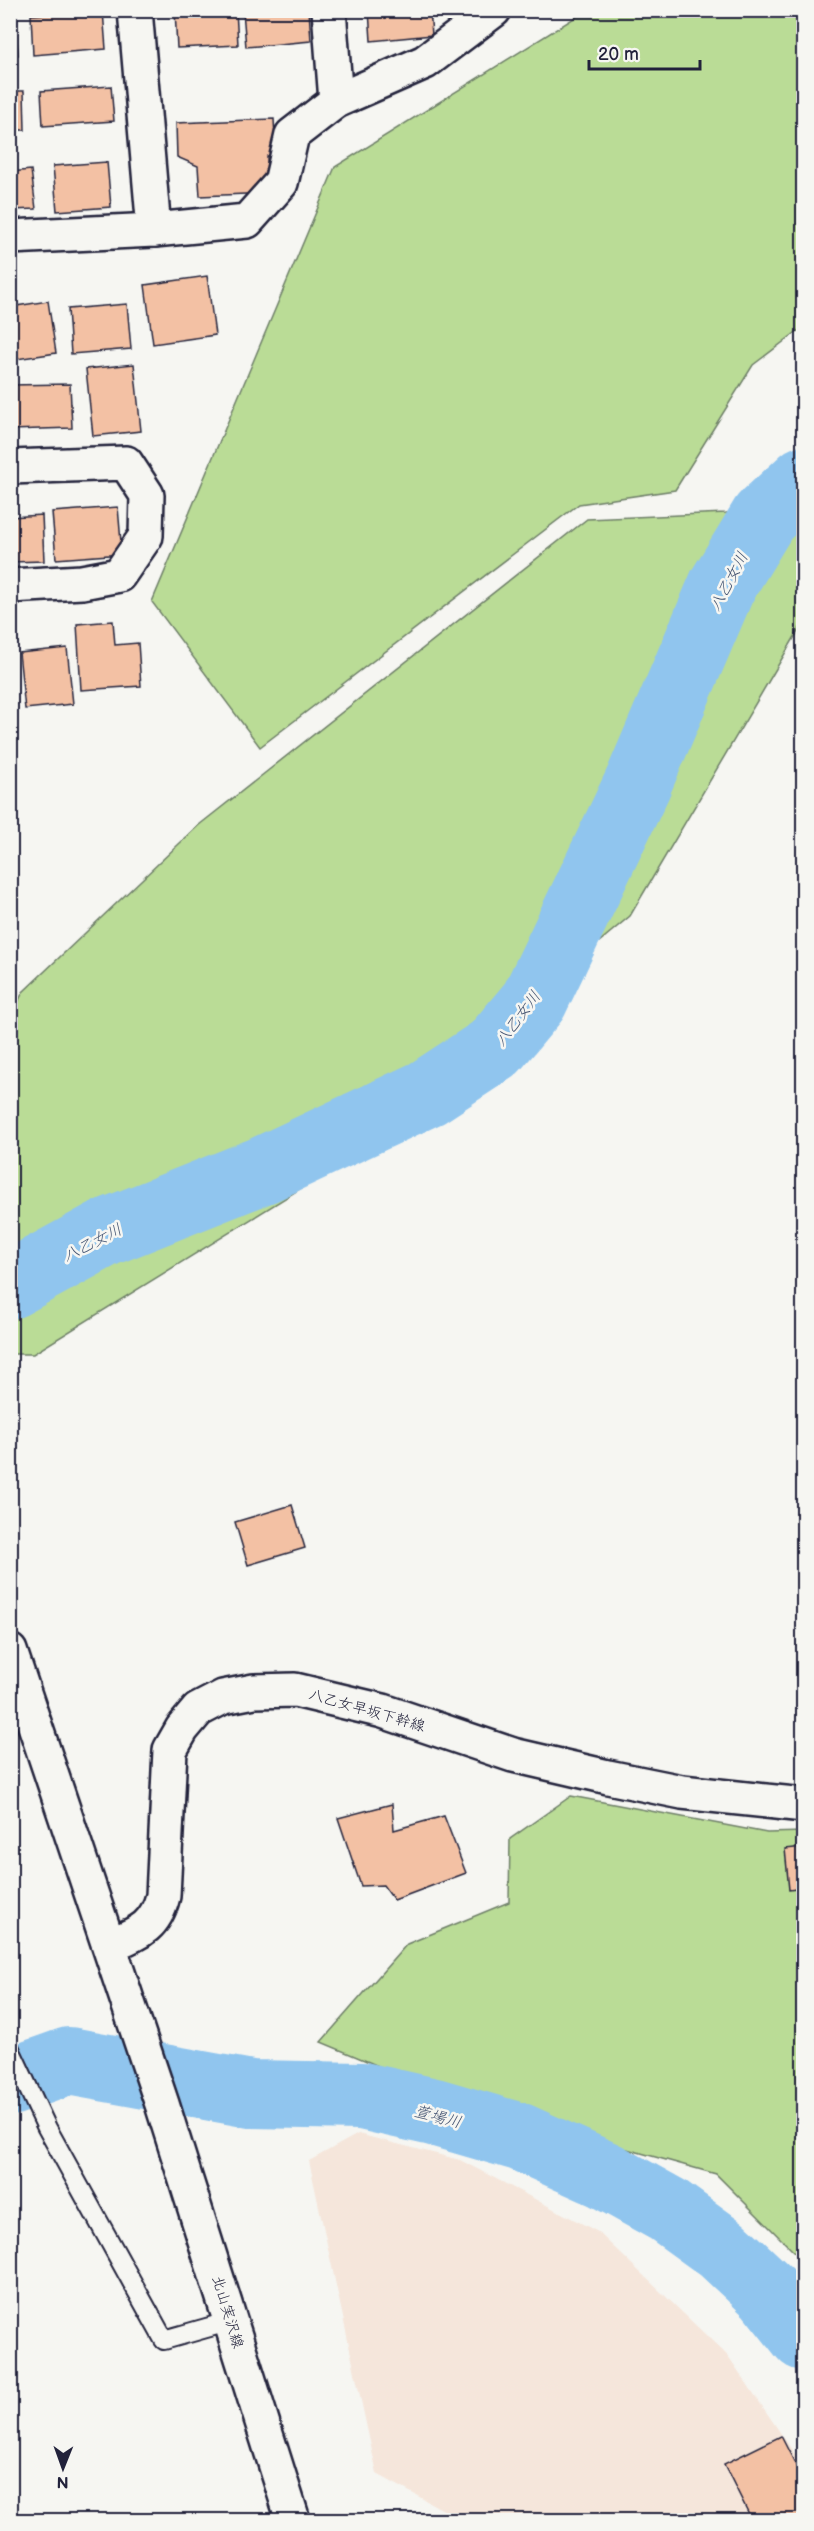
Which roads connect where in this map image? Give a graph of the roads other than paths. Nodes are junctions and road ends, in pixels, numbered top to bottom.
1 (135, 10) edge
2 (329, 10) edge
3 (494, 10) edge
4 (336, 101) junction
5 (154, 230) junction
6 (10, 237) edge
7 (10, 467) edge
8 (10, 586) edge
9 (10, 1651) edge
10 (804, 1805) edge
11 (115, 1959) junction
12 (10, 2049) edge
13 (231, 2321) junction
14 (293, 2520) edge

1 - 5 street
2 - 4 street
3 - 4 street
4 - 5 street
5 - 6 street
7 - 8 street
9 - 11 street, 北山実沢線
10 - 11 street, 八乙女早坂下幹線
11 - 13 street, 北山実沢線
12 - 13 lane
13 - 14 street, 北山実沢線

